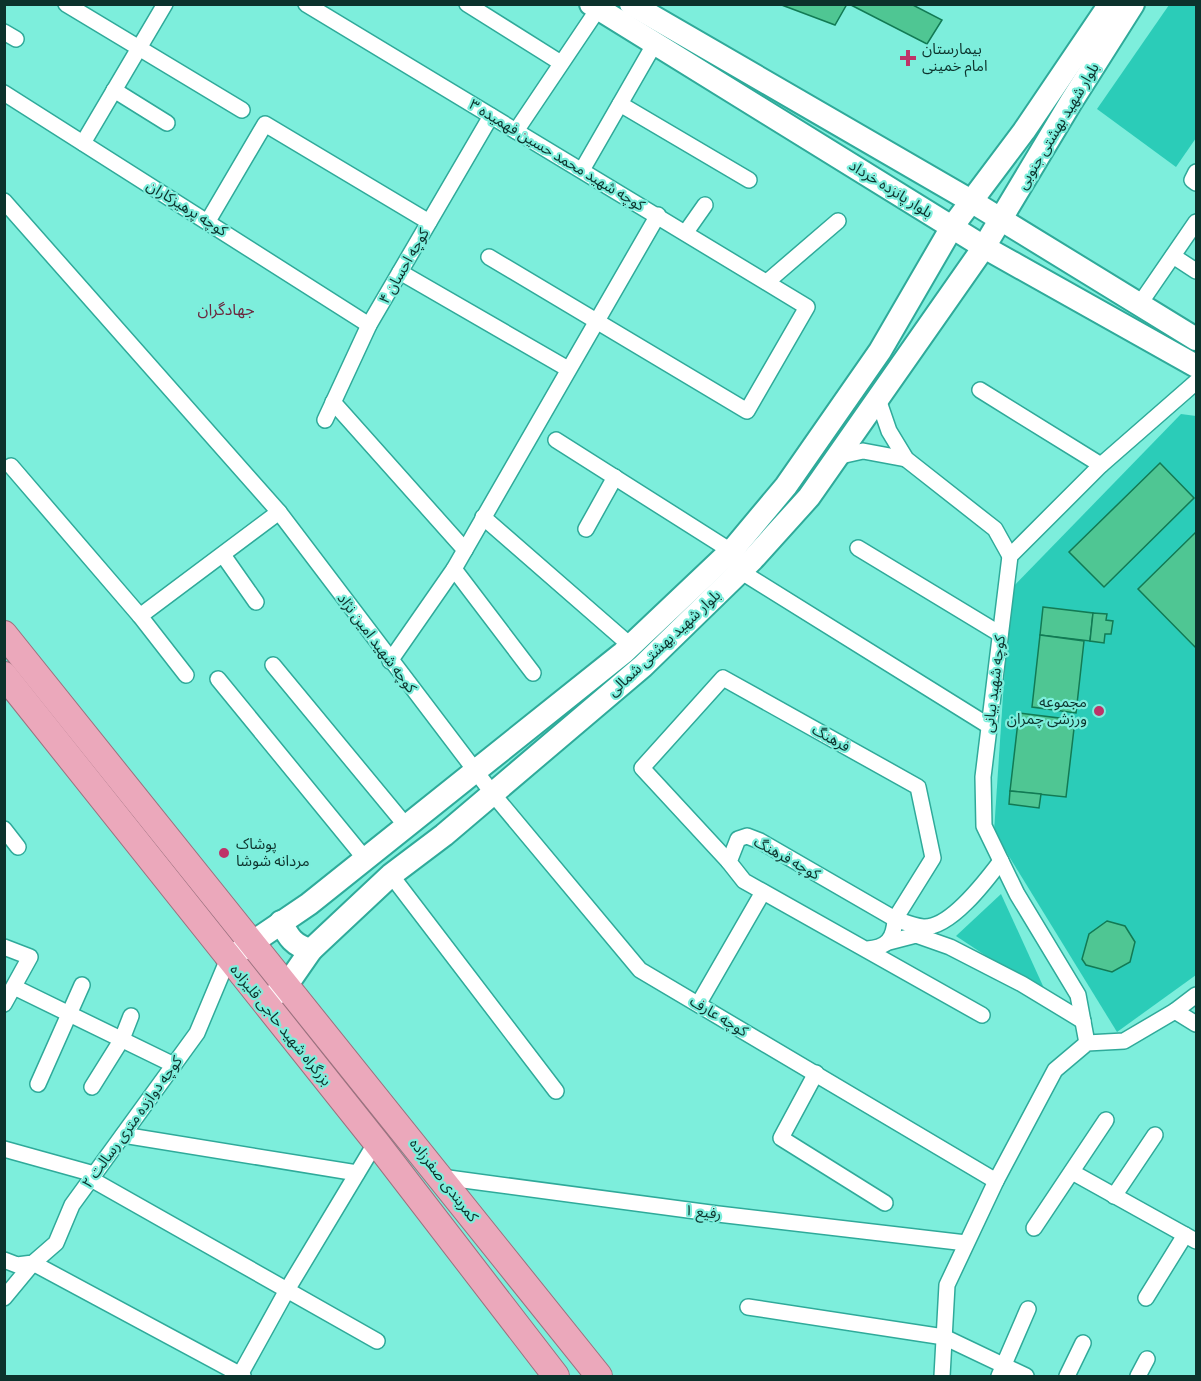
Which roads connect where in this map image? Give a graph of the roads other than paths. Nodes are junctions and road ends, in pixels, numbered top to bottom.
1 (66, 4) edge
2 (165, 4) edge
3 (467, 4) edge
4 (632, 4) edge
5 (1110, 4) edge
6 (1133, 4) edge
7 (307, 5) edge
8 (594, 7) edge
9 (655, 43) junction
10 (138, 48) junction
11 (561, 63) junction
12 (114, 90) junction
13 (4, 93) edge
14 (620, 104) junction
15 (242, 110) dead end
16 (491, 116) junction
17 (167, 123) dead end
18 (516, 131) junction
19 (1024, 131) junction
20 (84, 143) junction
21 (1045, 146) junction
22 (582, 170) junction
23 (749, 180) dead end
24 (4, 201) edge
25 (971, 201) junction
26 (705, 205) dead end
27 (658, 215) junction
28 (1001, 220) junction
29 (208, 221) junction
30 (838, 221) dead end
31 (429, 222) junction
32 (1197, 222) edge
33 (952, 227) junction
34 (686, 232) junction
35 (984, 247) junction
36 (1173, 256) junction
37 (489, 257) dead end
38 (1197, 271) edge
39 (400, 272) junction
40 (768, 282) junction
41 (916, 290) junction
42 (943, 303) junction
43 (1139, 305) junction
44 (596, 321) junction
45 (369, 325) junction
46 (1197, 339) edge
47 (1197, 366) edge
48 (568, 369) junction
49 (1197, 382) edge
50 (980, 390) dead end
51 (878, 399) junction
52 (333, 402) junction
53 (325, 420) dead end
54 (556, 440) dead end
55 (836, 457) junction
56 (906, 459) junction
57 (1101, 465) junction
58 (10, 466) dead end
59 (615, 477) junction
60 (279, 513) junction
61 (483, 517) junction
62 (586, 529) dead end
63 (858, 548) dead end
64 (465, 550) junction
65 (223, 555) junction
66 (1010, 556) junction
67 (735, 561) junction
68 (454, 569) junction
69 (256, 602) dead end
70 (140, 616) junction
71 (4, 634) edge
72 (1000, 634) junction
73 (630, 646) junction
74 (390, 661) junction
75 (273, 665) dead end
76 (532, 673) dead end
77 (4, 675) edge
78 (186, 675) dead end
79 (218, 679) dead end
80 (989, 726) junction
81 (477, 771) junction
82 (493, 794) junction
83 (407, 827) junction
84 (4, 829) edge
85 (18, 847) dead end
86 (366, 860) junction
87 (1001, 861) junction
88 (729, 862) junction
89 (391, 875) junction
90 (763, 892) junction
91 (895, 919) junction
92 (281, 922) junction
93 (249, 942) junction
94 (889, 942) junction
95 (4, 947) edge
96 (867, 949) junction
97 (311, 950) junction
98 (228, 959) junction
99 (82, 985) dead end
100 (286, 986) junction
101 (14, 987) junction
102 (1197, 995) edge
103 (264, 1003) junction
104 (4, 1004) edge
105 (699, 1004) junction
106 (1175, 1011) junction
107 (71, 1015) junction
108 (982, 1015) dead end
109 (131, 1016) dead end
110 (1083, 1021) junction
111 (1197, 1024) edge
112 (122, 1039) junction
113 (1087, 1043) junction
114 (174, 1065) junction
115 (816, 1073) junction
116 (38, 1084) dead end
117 (92, 1087) dead end
118 (556, 1090) dead end
119 (1106, 1120) dead end
120 (123, 1135) junction
121 (1155, 1135) dead end
122 (376, 1142) junction
123 (4, 1149) edge
124 (1072, 1172) junction
125 (357, 1173) junction
126 (93, 1177) junction
127 (441, 1177) junction
128 (996, 1181) junction
129 (1114, 1196) junction
130 (885, 1203) dead end
131 (1035, 1228) dead end
132 (1191, 1238) edge
133 (966, 1243) junction
134 (11, 1262) edge
135 (33, 1263) junction
136 (286, 1289) junction
137 (4, 1298) edge
138 (1146, 1298) dead end
139 (748, 1307) dead end
140 (1028, 1309) dead end
141 (944, 1337) junction
142 (377, 1341) dead end
143 (1083, 1343) dead end
144 (1147, 1359) dead end
145 (546, 1371) edge
146 (1001, 1371) edge
147 (241, 1376) edge
148 (599, 1377) edge
149 (942, 1377) edge
150 (1026, 1377) edge
151 (1067, 1377) edge
152 (1138, 1377) edge

1 - 10 street
2 - 10 street
3 - 11 street
4 - 25 main road, بلوار پانزده خرداد
5 - 19 main road, بلوار شهید بهشتی جنوبی
6 - 21 main road, بلوار شهید بهشتی جنوبی
7 - 16 street, کوچه شهید محمد حسین فهمیده ۳
8 - 9 main road, بلوار پانزده خرداد
8 - 11 street
9 - 14 street
9 - 33 main road, بلوار پانزده خرداد
10 - 12 street
10 - 15 street
11 - 18 street
12 - 17 street
12 - 20 street
13 - 20 street, کوچه پرهیزکاران
14 - 22 street
14 - 23 street
16 - 18 street, کوچه شهید محمد حسین فهمیده ۳
16 - 31 street, کوچه احسان ۴
18 - 22 street, کوچه شهید محمد حسین فهمیده ۳
19 - 21 main road
19 - 25 main road, بلوار شهید بهشتی جنوبی
20 - 29 street, کوچه پرهیزکاران
21 - 28 main road, بلوار شهید بهشتی جنوبی
22 - 27 street, کوچه شهید محمد حسین فهمیده ۳
24 - 60 street, کوچه شهید امین نژاد
25 - 28 main road, بلوار پانزده خرداد
25 - 33 main road, بلوار شهید بهشتی جنوبی
26 - 34 street
27 - 34 street, کوچه شهید محمد حسین فهمیده ۳
27 - 44 street
28 - 35 main road, بلوار شهید بهشتی جنوبی
28 - 43 main road, بلوار پانزده خرداد
29 - 31 street
29 - 45 street, کوچه پرهیزکاران
30 - 40 street
31 - 39 street, کوچه احسان ۴
32 - 36 street
33 - 35 main road, بلوار پانزده خرداد
33 - 41 main road, بلوار شهید بهشتی شمالی
34 - 40 street, کوچه شهید محمد حسین فهمیده ۳
35 - 42 main road, بلوار شهید بهشتی شمالی
35 - 47 main road, بلوار پانزده خرداد
36 - 38 street
36 - 43 street
37 - 44 street
39 - 45 street, کوچه احسان ۴
39 - 48 street
40 - 44 street, کوچه شهید محمد حسین فهمیده ۳
41 - 42 main road
41 - 67 main road, بلوار شهید بهشتی شمالی
42 - 51 main road, بلوار شهید بهشتی شمالی
43 - 46 main road, بلوار پانزده خرداد
44 - 48 street
45 - 52 street, کوچه احسان ۴
48 - 61 street
49 - 57 street
50 - 57 street
51 - 55 main road, بلوار شهید بهشتی شمالی
51 - 56 street
52 - 53 street, کوچه احسان ۴
52 - 64 street
54 - 59 street
55 - 56 street
55 - 67 main road, بلوار شهید بهشتی شمالی
56 - 66 street
57 - 66 street
58 - 70 street
59 - 62 street
59 - 67 street
60 - 65 street
60 - 74 street, کوچه شهید امین نژاد
61 - 64 street
61 - 73 street
63 - 72 street
64 - 68 street
65 - 69 street
65 - 70 street
66 - 72 street, کوچه شهید بیانی
67 - 73 main road, بلوار شهید بهشتی شمالی
67 - 80 street
67 - 82 main road, بلوار شهید بهشتی شمالی
68 - 74 street
68 - 76 street
70 - 78 street
71 - 93 highway, بزرگراه شهید حاجی قلیزاده
72 - 80 street, کوچه شهید بیانی
73 - 81 main road, بلوار شهید بهشتی شمالی
74 - 81 street, کوچه شهید امین نژاد
75 - 83 street
77 - 98 highway, بزرگراه شهید حاجی قلیزاده
79 - 86 street
80 - 87 street, کوچه شهید بیانی
81 - 82 street, کوچه شهید امین نژاد
81 - 83 main road, بلوار شهید بهشتی شمالی
82 - 89 main road, بلوار شهید بهشتی شمالی
82 - 105 street, کوچه عارف
83 - 86 main road, بلوار شهید بهشتی شمالی
84 - 85 street
86 - 92 main road, بلوار شهید بهشتی شمالی
87 - 91 street
87 - 110 street, کوچه شهید بیانی
88 - 90 street
88 - 91 street, کوچه فرهنگ
88 - 91 street, فرهنگ
89 - 97 main road, بلوار شهید بهشتی شمالی
89 - 118 street
90 - 96 street
90 - 105 street
91 - 94 street
92 - 93 main road, بلوار شهید بهشتی شمالی
92 - 97 main road
93 - 98 main road, بلوار شهید بهشتی شمالی
93 - 100 highway, بزرگراه شهید حاجی قلیزاده
94 - 96 street
94 - 110 street
95 - 101 street
96 - 108 street
97 - 100 main road, بلوار شهید بهشتی شمالی
98 - 103 highway, بزرگراه شهید حاجی قلیزاده
98 - 114 street, کوچه دوازده متری رسالت ۲
99 - 107 street
100 - 103 main road, بلوار شهید بهشتی شمالی
100 - 127 highway, کمربندی صفرزاده
101 - 104 street
101 - 107 street
102 - 106 street
103 - 122 highway, بزرگراه شهید حاجی قلیزاده
105 - 115 street, کوچه عارف
106 - 111 street
106 - 113 street
107 - 112 street
107 - 116 street
109 - 112 street
110 - 113 street, کوچه شهید بیانی
112 - 114 street
112 - 117 street
113 - 128 street
114 - 120 street, کوچه دوازده متری رسالت ۲
115 - 128 street, کوچه عارف
115 - 130 street
119 - 124 street
120 - 125 street
120 - 126 street, کوچه دوازده متری رسالت ۲
121 - 129 street
122 - 125 street
122 - 145 highway, بزرگراه شهید حاجی قلیزاده
123 - 126 street
124 - 129 street
124 - 131 street
125 - 136 street
126 - 135 street, کوچه دوازده متری رسالت ۲
126 - 136 street
127 - 133 street, رفیع ۱
127 - 148 highway, کمربندی صفرزاده
128 - 133 street
129 - 132 street
132 - 138 street
133 - 141 street
134 - 135 street
135 - 137 street, کوچه دوازده متری رسالت ۲
135 - 147 street
136 - 142 street
136 - 147 street
139 - 141 street
140 - 146 street
141 - 146 street
141 - 149 street
143 - 151 street
144 - 152 street
146 - 150 street

